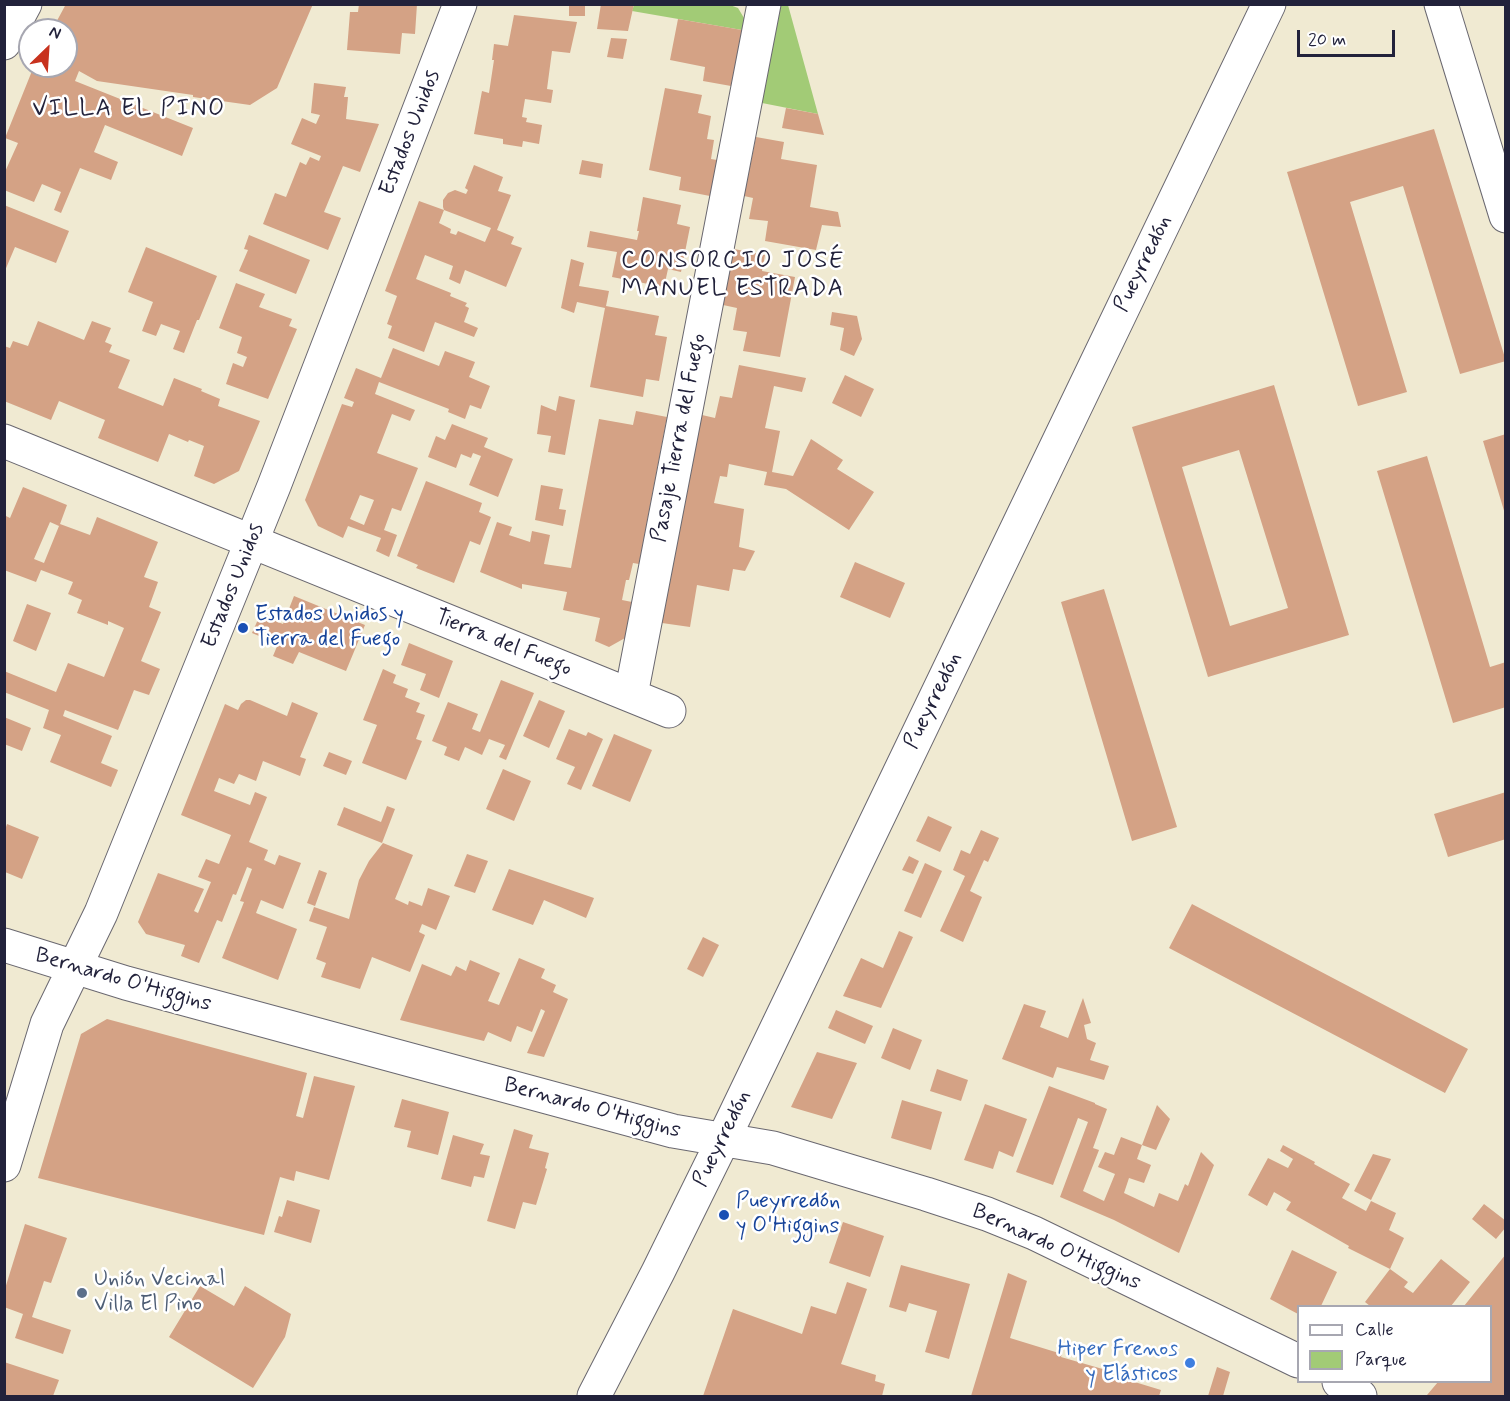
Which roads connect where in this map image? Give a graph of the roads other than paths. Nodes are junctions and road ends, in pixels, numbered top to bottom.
1 (25, 4) edge
2 (460, 4) edge
3 (764, 4) edge
4 (1269, 4) edge
5 (1441, 4) edge
6 (4, 44) edge
7 (1506, 216) edge
8 (4, 441) edge
9 (251, 541) junction
10 (631, 695) junction
11 (669, 711) dead end
12 (4, 945) edge
13 (75, 968) junction
14 (723, 1140) junction
15 (4, 1165) edge
16 (1297, 1361) edge
17 (1340, 1383) edge
18 (594, 1396) edge
19 (1360, 1396) edge

1 - 6 street
2 - 9 street, Estados Unidos
3 - 10 street, Pasaje Tierra del Fuego
4 - 14 street, Pueyrredón
5 - 7 street
8 - 9 street, Tierra del Fuego
9 - 10 street, Tierra del Fuego
9 - 13 street, Estados Unidos
10 - 11 street, Tierra del Fuego
12 - 13 street, Bernardo O'Higgins
13 - 14 street, Bernardo O'Higgins
13 - 15 street, Estados Unidos
14 - 16 street, Bernardo O'Higgins
14 - 18 street, Pueyrredón
17 - 19 street

